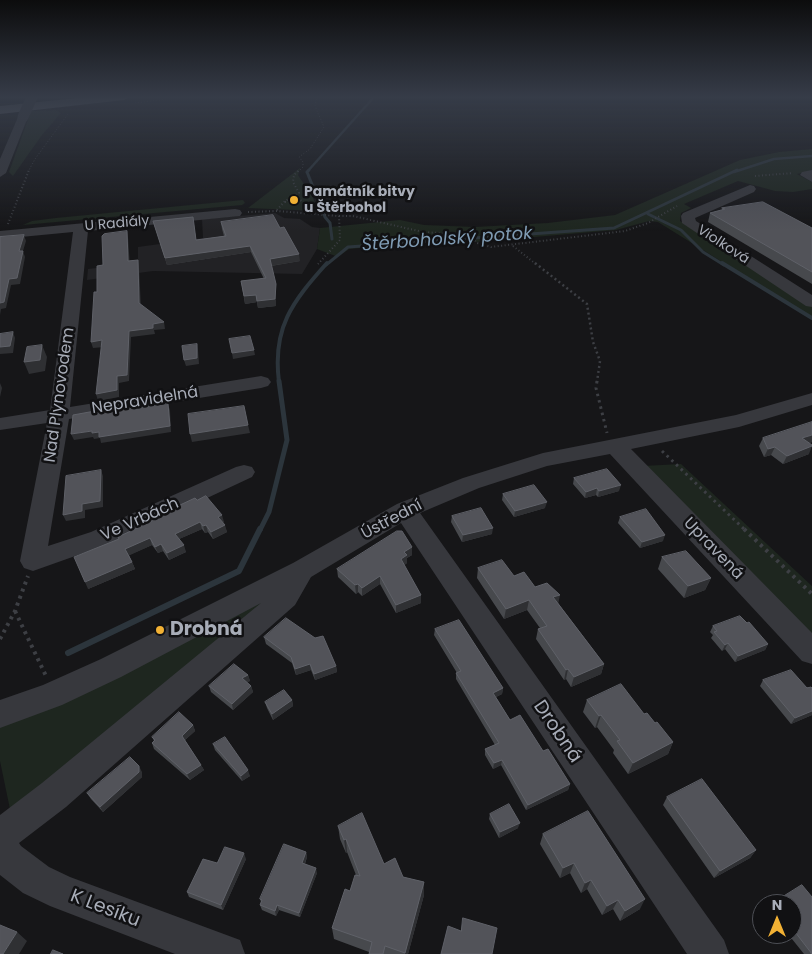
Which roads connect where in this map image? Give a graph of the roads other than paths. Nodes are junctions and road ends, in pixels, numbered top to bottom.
1 (13, 142) edge
2 (0, 173) edge
3 (760, 201) edge
4 (235, 213) road end
5 (81, 227) junction
6 (2, 234) edge
7 (812, 302) edge
8 (261, 382) dead end
9 (812, 399) edge
10 (59, 415) junction
11 (0, 424) edge
12 (615, 446) junction
13 (244, 472) dead end
14 (405, 510) junction
15 (33, 561) joint
16 (302, 570) junction
17 (812, 652) edge
18 (0, 714) edge
19 (0, 836) edge
20 (0, 842) edge
21 (226, 954) edge
22 (710, 954) edge

1 - 2 street, bridge
3 - 7 street, Violková
4 - 5 street, U Radiály
5 - 6 street, U Radiály
5 - 10 street, Nad Plynovodem
8 - 10 street, Nepravidelná
9 - 12 street, Ústřední
10 - 11 street, Nepravidelná
10 - 15 street, Nad Plynovodem
12 - 14 street, Ústřední
12 - 17 street, Upravená
13 - 15 street, Ve Vrbách
14 - 16 street, Ústřední
14 - 22 street, Drobná
16 - 18 street, Ústřední
16 - 19 street
20 - 21 street, K Lesíku

